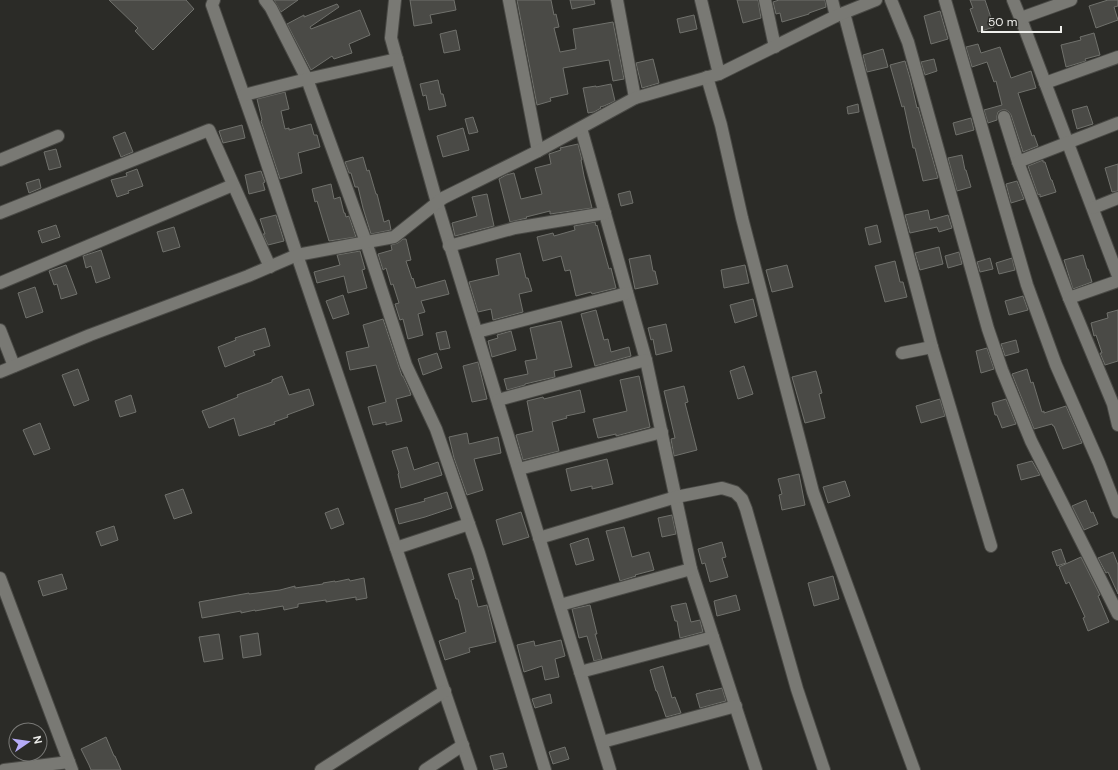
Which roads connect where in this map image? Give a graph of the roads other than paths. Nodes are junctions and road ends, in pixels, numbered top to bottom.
1 (214, 0) edge
2 (265, 0) edge
3 (395, 0) edge
4 (509, 0) edge
5 (617, 0) edge
6 (701, 0) edge
7 (765, 0) edge
8 (832, 0) edge
9 (876, 0) edge
10 (891, 0) edge
11 (944, 0) edge
12 (1013, 0) edge
13 (1071, 0) edge
14 (840, 15) junction
15 (1020, 18) junction
16 (775, 47) junction
17 (1118, 57) edge
18 (397, 59) junction
19 (719, 74) junction
20 (707, 77) junction
21 (307, 79) junction
22 (1046, 83) junction
23 (244, 95) junction
24 (635, 98) junction
25 (1004, 117) dead end
26 (1118, 123) edge
27 (581, 128) junction
28 (58, 136) dead end
29 (1068, 143) junction
30 (538, 151) junction
31 (0, 160) edge
32 (1018, 162) junction
33 (234, 185) junction
34 (1118, 198) edge
35 (437, 203) junction
36 (1093, 208) junction
37 (0, 212) edge
38 (604, 213) junction
39 (366, 242) junction
40 (450, 246) junction
41 (297, 254) junction
42 (270, 267) junction
43 (1118, 276) edge
44 (1118, 281) edge
45 (0, 283) edge
46 (627, 293) junction
47 (1069, 298) junction
48 (0, 330) edge
49 (477, 332) junction
50 (932, 347) junction
51 (902, 353) dead end
52 (646, 360) junction
53 (14, 366) junction
54 (0, 372) edge
55 (498, 400) junction
56 (1116, 403) edge
57 (1118, 424) edge
58 (662, 432) junction
59 (519, 469) junction
60 (676, 497) junction
61 (1118, 512) edge
62 (469, 524) junction
63 (539, 538) junction
64 (991, 546) dead end
65 (396, 548) junction
66 (691, 569) junction
67 (0, 578) edge
68 (560, 605) junction
69 (1118, 614) edge
70 (713, 637) junction
71 (580, 672) junction
72 (445, 691) junction
73 (736, 706) junction
74 (602, 742) junction
75 (463, 745) junction
76 (70, 766) edge
77 (4, 770) edge
78 (321, 770) edge
79 (425, 770) edge
80 (472, 770) edge
81 (545, 770) edge
82 (610, 770) edge
83 (756, 770) edge
84 (824, 770) edge
85 (914, 770) edge

1 - 23 street
2 - 21 street
3 - 18 street
4 - 30 street
5 - 24 street
6 - 19 street
7 - 16 street
8 - 14 street
9 - 14 street
10 - 69 street
11 - 61 street
12 - 15 street
13 - 15 street
14 - 16 street
14 - 50 street
15 - 22 street
16 - 19 street
17 - 22 street
18 - 21 street
18 - 35 street
19 - 20 street
20 - 24 street
20 - 85 street
21 - 23 street
21 - 39 street
22 - 29 street
23 - 41 street
24 - 27 street
25 - 32 street
26 - 29 street
27 - 30 street
27 - 38 street
28 - 31 street
29 - 32 street
29 - 36 street
30 - 35 street
32 - 47 street
33 - 37 street
33 - 42 street
33 - 45 street
34 - 36 street
35 - 39 street
35 - 40 street
36 - 43 street
38 - 40 street
38 - 46 street
39 - 41 street
39 - 62 street
40 - 49 street
41 - 42 street
41 - 65 street
42 - 53 street
44 - 47 street
46 - 49 street
46 - 52 street
47 - 56 street
48 - 53 street
49 - 55 street
50 - 51 street
50 - 64 street
52 - 55 street
52 - 58 street
53 - 54 street
55 - 59 street
56 - 57 street
58 - 59 street
58 - 60 street
59 - 63 street
60 - 63 street
60 - 66 street
60 - 84 street
62 - 65 street
62 - 81 street
63 - 68 street
65 - 72 street
66 - 68 street
66 - 70 street
67 - 76 street
68 - 71 street
70 - 71 street
70 - 73 street
71 - 74 street
72 - 75 street
72 - 78 street
73 - 74 street
73 - 83 street
74 - 82 street
75 - 79 street
75 - 80 street
76 - 77 street

